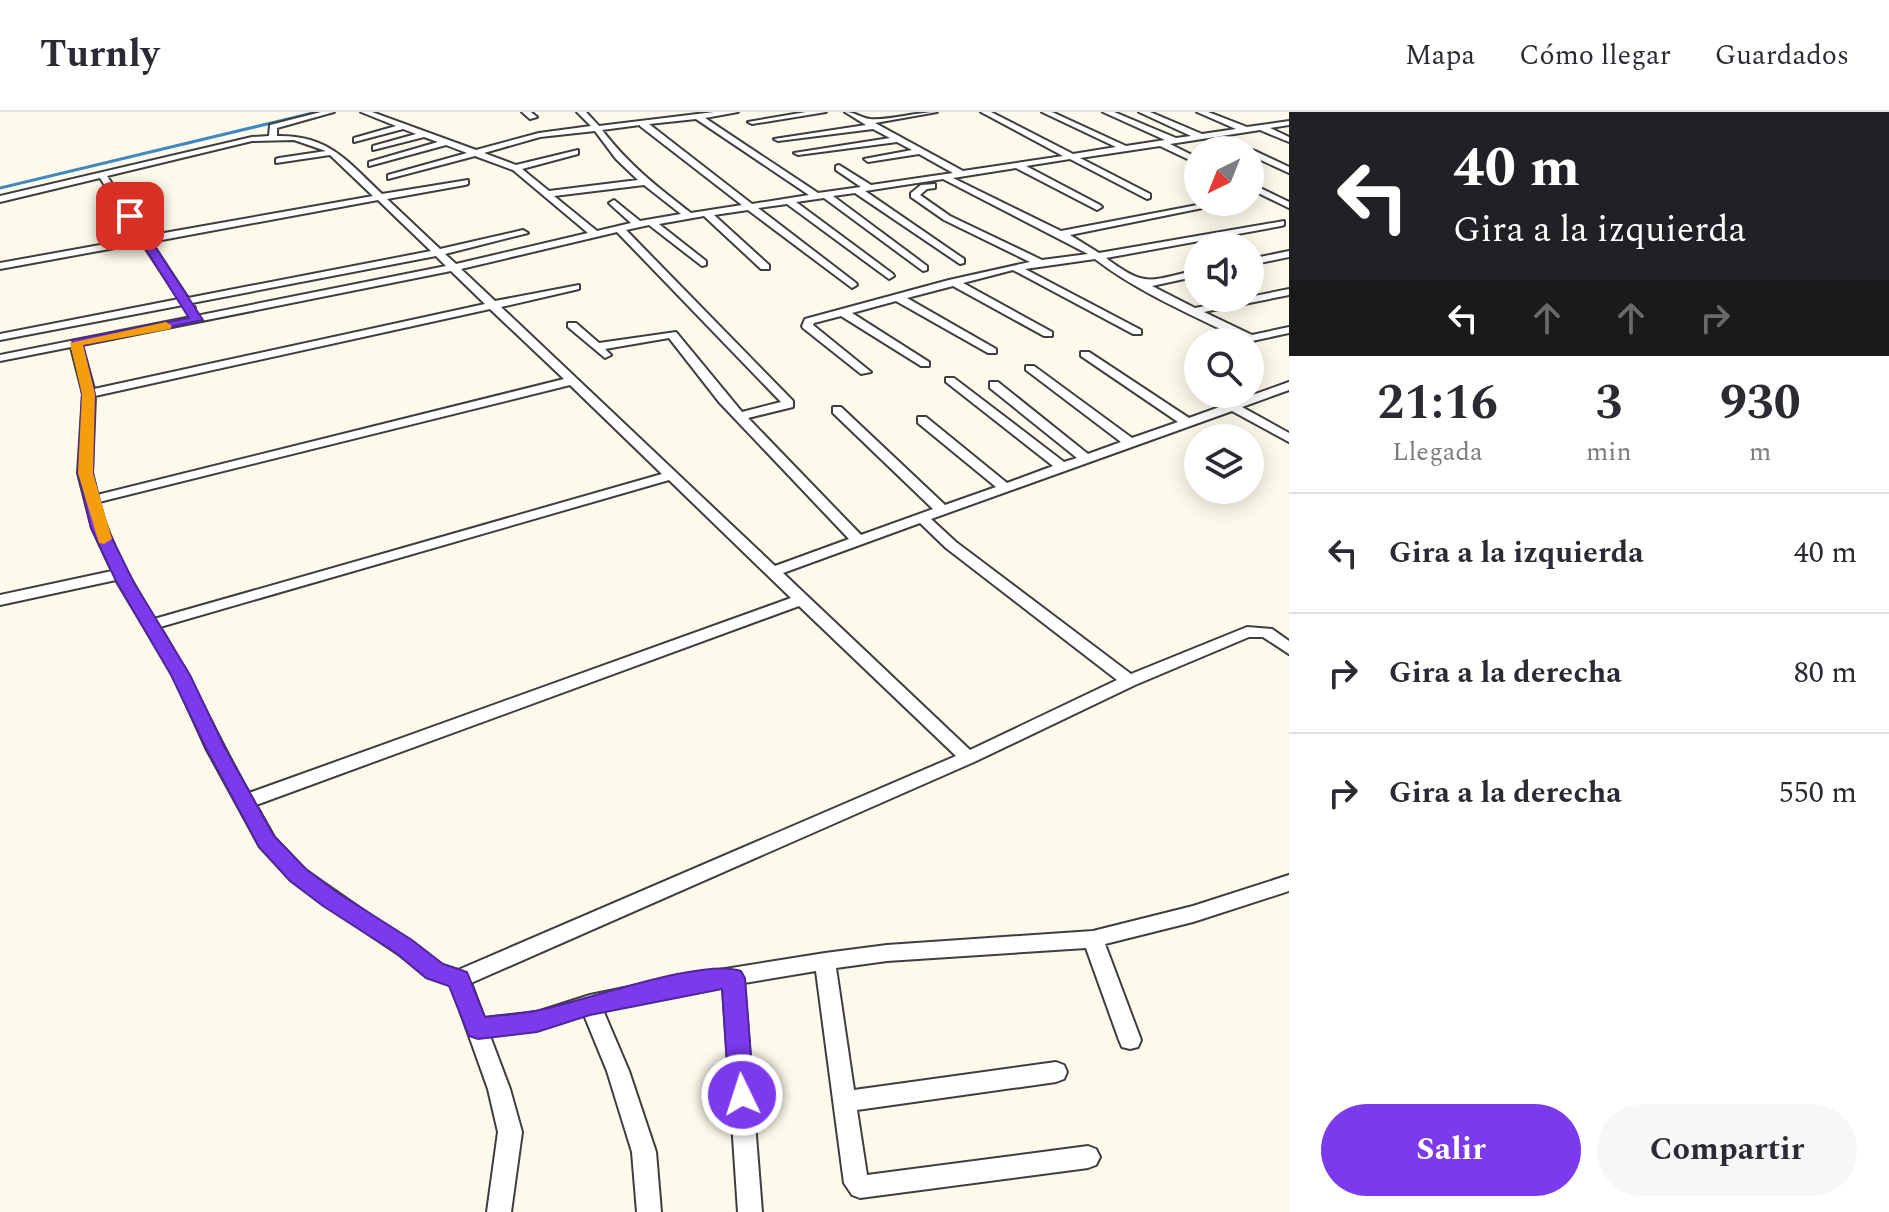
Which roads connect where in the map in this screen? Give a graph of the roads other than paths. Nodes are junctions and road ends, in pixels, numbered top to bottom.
1 (330, 112) edge
2 (365, 112) edge
3 (581, 112) edge
4 (734, 112) edge
5 (822, 112) edge
6 (849, 112) edge
7 (933, 112) edge
8 (985, 112) edge
9 (1046, 112) edge
10 (1107, 112) edge
11 (1143, 112) edge
12 (1201, 112) edge
13 (699, 117) junction
14 (752, 122) dead end
15 (867, 122) junction
16 (1289, 123) edge
17 (643, 124) junction
18 (877, 126) junction
19 (401, 127) junction
20 (600, 127) junction
21 (1260, 127) junction
22 (1246, 130) junction
23 (421, 135) junction
24 (1212, 135) joint
25 (1199, 136) edge
26 (1206, 136) edge
27 (273, 137) junction
28 (778, 139) dead end
29 (901, 139) junction
30 (357, 140) dead end
31 (1184, 140) edge
32 (1289, 140) edge
33 (1174, 141) junction
34 (443, 143) junction
35 (1161, 143) junction
36 (376, 148) dead end
37 (1125, 148) junction
38 (922, 151) junction
39 (333, 152) junction
40 (575, 152) dead end
41 (474, 153) junction
42 (798, 153) dead end
43 (1184, 154) edge
44 (1072, 157) junction
45 (1264, 158) edge
46 (868, 159) dead end
47 (279, 161) dead end
48 (372, 164) dead end
49 (1017, 165) junction
50 (516, 168) junction
51 (839, 168) dead end
52 (1289, 170) edge
53 (102, 175) junction
54 (391, 177) dead end
55 (961, 179) junction
56 (465, 182) dead end
57 (647, 182) junction
58 (871, 189) junction
59 (858, 191) junction
60 (1264, 193) edge
61 (545, 194) junction
62 (823, 196) junction
63 (1147, 196) dead end
64 (0, 199) edge
65 (380, 199) junction
66 (789, 201) junction
67 (614, 203) dead end
68 (1289, 205) edge
69 (751, 206) junction
70 (1097, 207) dead end
71 (1184, 210) edge
72 (706, 213) junction
73 (689, 216) junction
74 (652, 223) junction
75 (1281, 223) dead end
76 (638, 224) junction
77 (619, 228) junction
78 (523, 233) dead end
79 (595, 234) junction
80 (1061, 234) junction
81 (147, 242) junction
82 (437, 253) junction
83 (1289, 254) edge
84 (1097, 255) junction
85 (1264, 259) edge
86 (960, 261) dead end
87 (1038, 262) junction
88 (702, 263) dead end
89 (0, 266) edge
90 (765, 267) dead end
91 (1014, 267) junction
92 (452, 268) junction
93 (923, 268) dead end
94 (889, 276) dead end
95 (1184, 276) edge
96 (953, 282) junction
97 (852, 285) dead end
98 (1141, 285) junction
99 (575, 287) dead end
100 (1289, 292) edge
101 (1264, 297) edge
102 (900, 299) junction
103 (186, 303) junction
104 (492, 306) junction
105 (1184, 306) edge
106 (1197, 312) edge
107 (844, 313) junction
108 (197, 320) junction
109 (572, 325) dead end
110 (1289, 330) edge
111 (1137, 332) dead end
112 (1048, 334) dead end
113 (0, 337) edge
114 (76, 343) junction
115 (992, 351) dead end
116 (1085, 354) dead end
117 (0, 358) edge
118 (925, 364) dead end
119 (1030, 368) dead end
120 (865, 372) dead end
121 (950, 380) dead end
122 (571, 381) junction
123 (994, 385) dead end
124 (1289, 386) edge
125 (89, 394) junction
126 (1264, 395) edge
127 (1226, 408) edge
128 (1236, 408) edge
129 (837, 410) dead end
130 (740, 416) junction
131 (922, 420) dead end
132 (1185, 421) junction
133 (1289, 438) edge
134 (1131, 443) junction
135 (1087, 460) junction
136 (1063, 468) junction
137 (670, 476) junction
138 (1007, 489) junction
139 (92, 500) junction
140 (943, 511) junction
141 (922, 518) junction
142 (859, 541) junction
143 (771, 572) junction
144 (121, 574) junction
145 (0, 600) edge
146 (800, 600) junction
147 (153, 624) junction
148 (1289, 649) edge
149 (1129, 681) junction
150 (968, 758) junction
151 (244, 802) junction
152 (1289, 883) edge
153 (1093, 939) junction
154 (825, 961) junction
155 (733, 978) junction
156 (459, 979) junction
157 (590, 1004) junction
158 (478, 1028) junction
159 (1130, 1040) dead end
160 (1056, 1072) dead end
161 (844, 1102) junction
162 (1088, 1157) dead end
163 (499, 1212) edge
164 (649, 1212) edge
165 (750, 1212) edge

1 - 27 street
2 - 19 street
3 - 20 street
4 - 13 street
5 - 14 street
6 - 15 street
7 - 15 street
8 - 44 street
9 - 37 street
10 - 33 street
11 - 25 street
12 - 22 street
13 - 17 street
13 - 62 street
15 - 18 street
16 - 21 street
17 - 20 street
17 - 69 street
18 - 28 street
18 - 29 street
19 - 23 street
19 - 30 street
20 - 41 street
20 - 57 street
21 - 22 street
21 - 32 street
22 - 24 street
23 - 34 street
23 - 36 street
24 - 26 street
27 - 39 street
27 - 53 street
29 - 38 street
29 - 42 street
31 - 33 street
33 - 35 street
34 - 41 street
34 - 48 street
35 - 37 street
35 - 43 street
37 - 44 street
38 - 46 street
38 - 55 street
39 - 47 street
39 - 65 street
40 - 50 street
41 - 50 street
41 - 54 street
44 - 49 street
44 - 63 street
45 - 52 street
49 - 55 street
49 - 70 street
50 - 61 street
51 - 58 street
53 - 64 street
53 - 81 street
55 - 58 street
55 - 80 street
55 - 87 street
56 - 65 street
57 - 61 street
57 - 73 street
58 - 59 street
59 - 62 street
59 - 86 street
60 - 68 street
61 - 79 street
62 - 66 street
62 - 93 street
65 - 81 street
65 - 82 street
66 - 69 street
66 - 94 street
67 - 76 street
69 - 72 street
69 - 97 street
71 - 80 street
72 - 73 street
72 - 90 street
73 - 74 street
74 - 76 street
74 - 88 street
75 - 84 street
76 - 77 street
77 - 79 street
77 - 130 street
78 - 82 street
79 - 92 street
80 - 84 street
81 - 89 street
81 - 103 street
82 - 92 street
82 - 103 street
83 - 85 street
84 - 87 street
84 - 98 street
87 - 91 street
91 - 96 street
91 - 111 street
92 - 104 street
92 - 108 street
95 - 98 street
96 - 102 street
96 - 112 street
98 - 105 street
99 - 104 street
100 - 101 street
102 - 107 street
102 - 115 street
103 - 108 street
103 - 113 street
104 - 122 street
104 - 125 street
106 - 110 street
107 - 118 street
107 - 120 street
108 - 114 street
109 - 130 street
114 - 117 street
114 - 125 street
116 - 132 street
119 - 134 street
121 - 136 street
122 - 137 street
122 - 139 street
123 - 135 street
124 - 126 street
125 - 139 street
127 - 132 street
128 - 133 street
129 - 140 street
130 - 142 street
131 - 138 street
132 - 134 street
134 - 135 street
135 - 136 street
136 - 138 street
137 - 143 street
137 - 147 street
138 - 140 street
139 - 144 street
140 - 141 street
141 - 142 street
141 - 149 street
142 - 143 street
143 - 146 street
144 - 145 street
144 - 147 street
146 - 150 street
146 - 151 street
147 - 151 street
148 - 149 street
149 - 150 street
150 - 156 street
151 - 156 street
152 - 153 street
153 - 154 street
153 - 159 street
154 - 155 street
154 - 161 street
155 - 157 street
155 - 165 street
156 - 158 street
157 - 158 street
157 - 164 street
158 - 163 street
160 - 161 street
161 - 162 street

